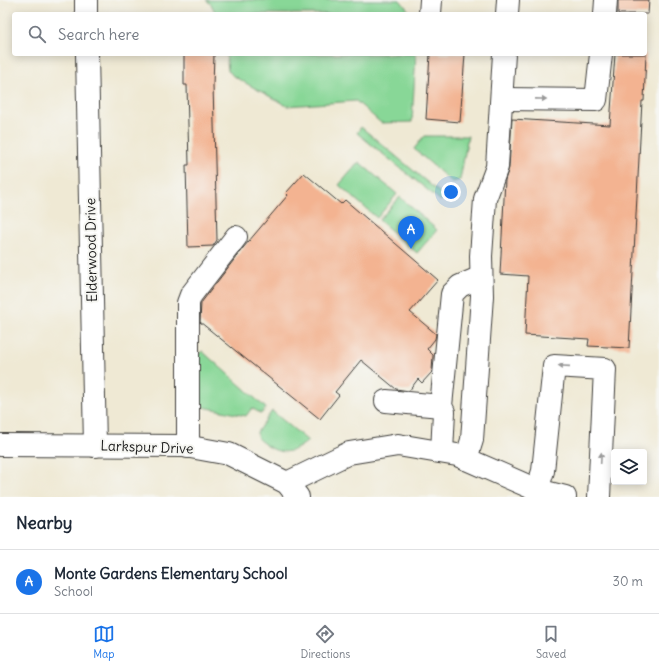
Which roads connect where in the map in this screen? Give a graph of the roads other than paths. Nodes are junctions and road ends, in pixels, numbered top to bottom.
1 (86, 0) edge
2 (431, 0) edge
3 (508, 0) edge
4 (606, 0) edge
5 (86, 12) edge
6 (430, 12) edge
7 (507, 12) edge
8 (605, 12) edge
9 (87, 56) edge
10 (504, 56) edge
11 (601, 56) edge
12 (502, 99) junction
13 (236, 237) dead end
14 (481, 277) junction
15 (386, 401) dead end
16 (441, 406) junction
17 (0, 445) edge
18 (95, 446) junction
19 (188, 447) junction
20 (442, 452) junction
21 (466, 459) junction
22 (292, 490) edge
23 (537, 490) junction
24 (565, 497) edge
25 (599, 497) edge

1 - 5 street
2 - 6 street
3 - 7 street
4 - 8 street
9 - 18 street, Elderwood Drive
10 - 12 street
12 -> 11 street
12 - 14 street
13 - 19 street
14 - 16 street
14 - 21 street
15 - 16 street
16 - 20 street
17 - 18 street, Larkspur Drive
18 - 19 street, Larkspur Drive
19 - 22 street, Larkspur Drive
20 - 21 street
20 - 22 street
21 - 23 street
23 - 24 street
25 -> 23 street

